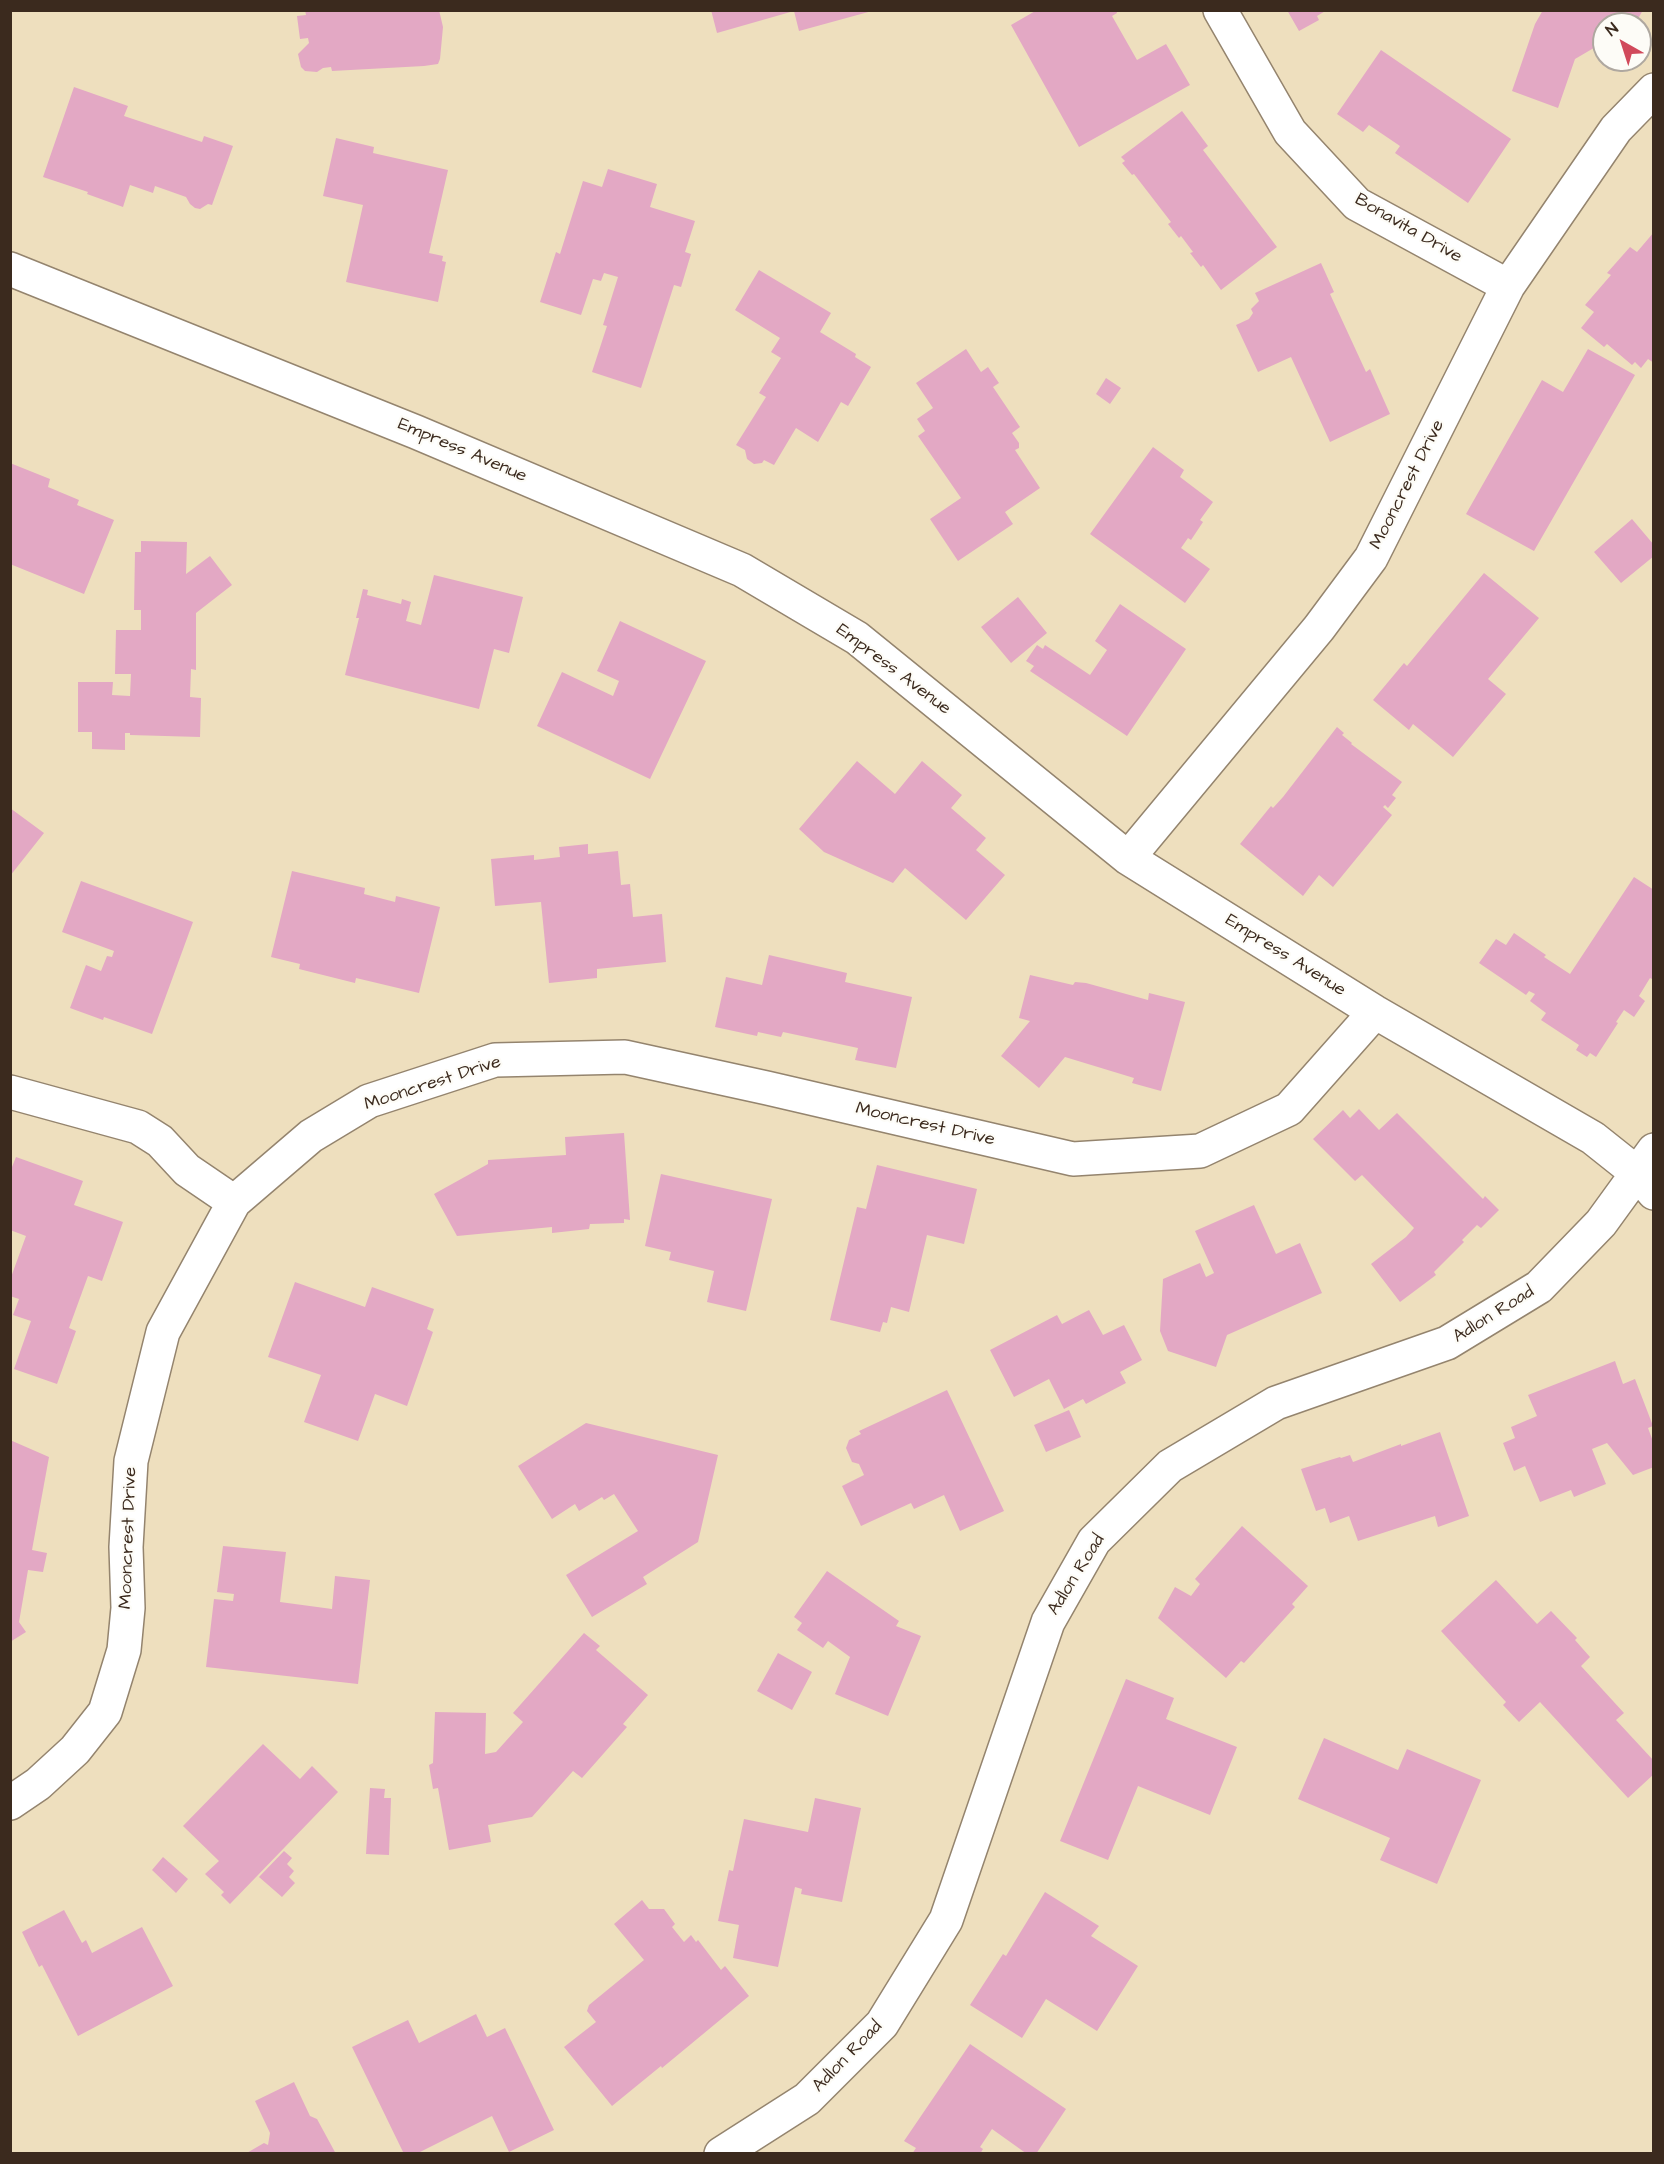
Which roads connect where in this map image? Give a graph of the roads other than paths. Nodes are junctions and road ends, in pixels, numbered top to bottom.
1 (1220, 10) edge
2 (1653, 90) edge
3 (10, 269) edge
4 (1508, 286) junction
5 (1128, 858) junction
6 (1375, 1012) junction
7 (10, 1092) edge
8 (1648, 1172) edge
9 (234, 1202) junction
10 (10, 1803) edge
11 (721, 2154) edge

1 - 4 street, Bonavita Drive
2 - 4 street, Mooncrest Drive
3 - 5 street, Empress Avenue
4 - 5 street, Mooncrest Drive
5 - 6 street, Empress Avenue
6 - 8 street, Empress Avenue
6 - 9 street, Mooncrest Drive
7 - 9 street
8 - 11 street, Adlon Road
9 - 10 street, Mooncrest Drive

